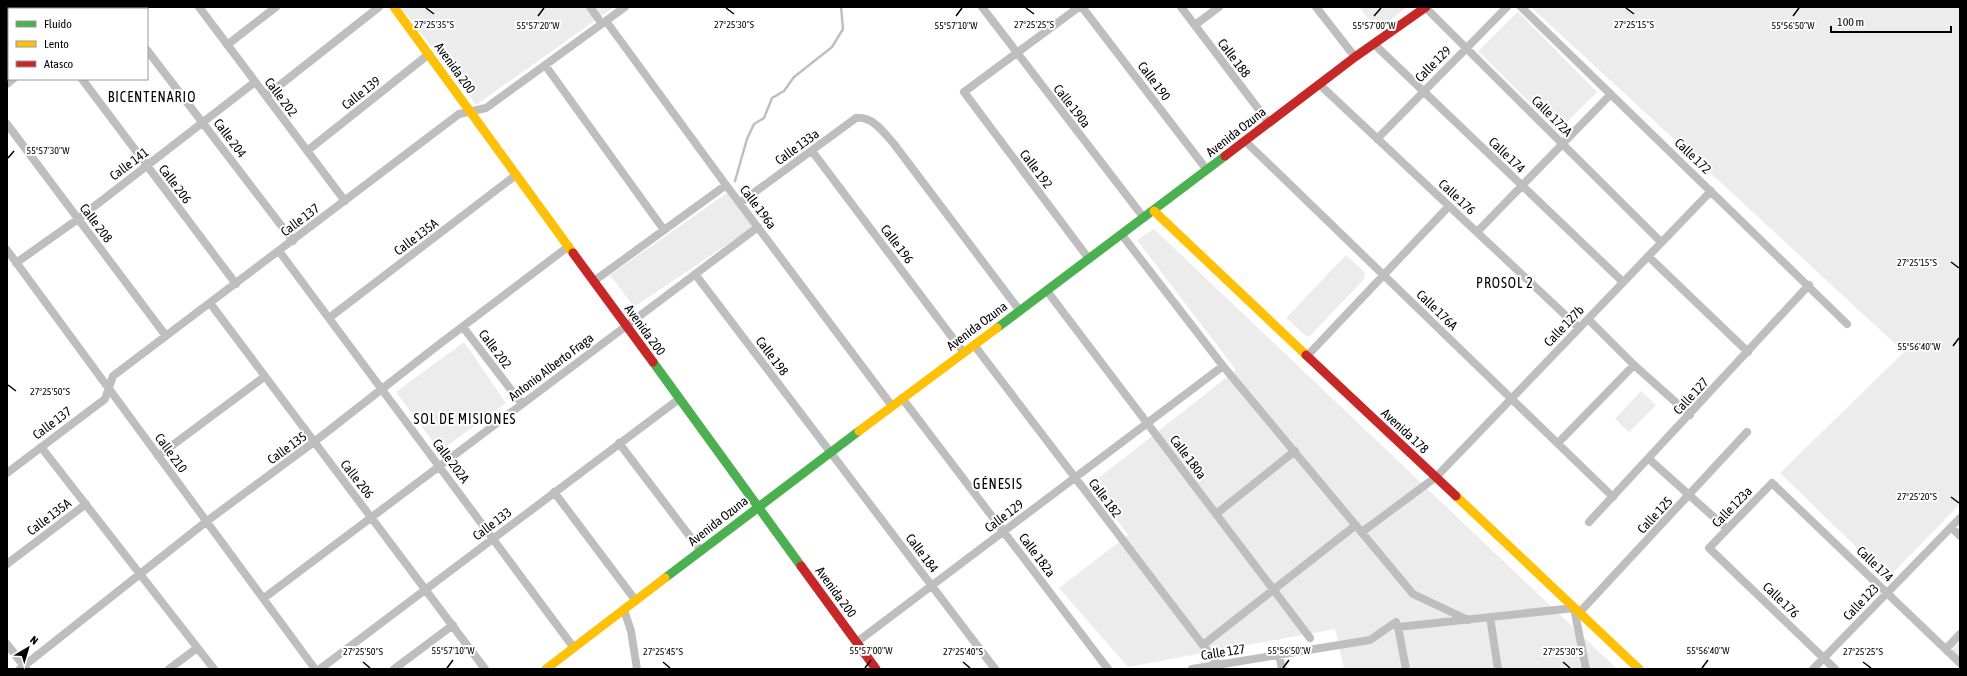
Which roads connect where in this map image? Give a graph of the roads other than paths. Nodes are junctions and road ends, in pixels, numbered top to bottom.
1 (199, 7) edge
2 (276, 7) edge
3 (379, 7) edge
4 (394, 7) edge
5 (590, 7) edge
6 (624, 7) edge
7 (982, 7) edge
8 (1081, 7) edge
9 (1181, 7) edge
10 (1219, 7) edge
11 (1316, 7) edge
12 (1425, 7) edge
13 (1507, 7) edge
14 (1521, 7) edge
15 (604, 22) junction
16 (1195, 25) junction
17 (1374, 44) junction
18 (227, 45) junction
19 (1466, 48) junction
20 (148, 51) edge
21 (429, 54) junction
22 (1017, 54) junction
23 (1355, 57) junction
24 (545, 65) junction
25 (83, 80) edge
26 (255, 82) junction
27 (1319, 84) junction
28 (1424, 91) junction
29 (1611, 94) junction
30 (266, 96) junction
31 (471, 111) junction
32 (1269, 123) junction
33 (7, 124) edge
34 (204, 124) junction
35 (1377, 139) junction
36 (1245, 141) junction
37 (1563, 144) junction
38 (307, 151) junction
39 (812, 151) junction
40 (146, 166) junction
41 (1207, 170) junction
42 (516, 175) junction
43 (726, 185) junction
44 (1522, 186) junction
45 (1711, 191) junction
46 (345, 201) junction
47 (740, 203) junction
48 (1448, 206) junction
49 (1154, 211) junction
50 (78, 218) junction
51 (1144, 218) junction
52 (758, 227) junction
53 (664, 230) junction
54 (1477, 232) junction
55 (1122, 235) junction
56 (293, 241) junction
57 (1661, 242) junction
58 (569, 246) junction
59 (7, 250) edge
60 (280, 251) junction
61 (1648, 256) junction
62 (1089, 259) junction
63 (16, 263) junction
64 (695, 274) junction
65 (1384, 275) junction
66 (594, 281) junction
67 (1623, 282) junction
68 (236, 284) junction
69 (1809, 285) junction
70 (1047, 290) junction
71 (210, 303) junction
72 (1020, 311) junction
73 (329, 318) junction
74 (1588, 319) junction
75 (1847, 324) dead end
76 (626, 326) junction
77 (463, 327) junction
78 (1579, 328) junction
79 (166, 336) junction
80 (974, 345) junction
81 (964, 352) junction
82 (1748, 352) junction
83 (1307, 356) junction
84 (1634, 365) junction
85 (1223, 366) junction
86 (264, 377) junction
87 (109, 387) junction
88 (383, 389) junction
89 (902, 398) junction
90 (679, 399) junction
91 (1511, 399) junction
92 (522, 404) junction
93 (892, 406) junction
94 (1690, 415) junction
95 (1148, 423) junction
96 (1747, 432) dead end
97 (314, 442) junction
98 (619, 443) junction
99 (1558, 443) junction
100 (41, 447) junction
101 (1295, 451) junction
102 (830, 452) junction
103 (158, 456) junction
104 (1649, 460) junction
105 (439, 466) junction
106 (7, 473) edge
107 (1436, 477) junction
108 (1075, 478) junction
109 (1772, 483) joint
110 (554, 492) junction
111 (1690, 496) junction
112 (1613, 497) junction
113 (86, 504) junction
114 (758, 507) junction
115 (1216, 514) junction
116 (372, 517) junction
117 (1960, 518) edge
118 (207, 522) junction
119 (1589, 522) dead end
120 (1356, 525) junction
121 (1951, 527) junction
122 (1727, 529) junction
123 (1004, 532) junction
124 (1362, 532) junction
125 (1960, 536) edge
126 (494, 538) junction
127 (1709, 548) joint
128 (701, 551) junction
129 (7, 564) edge
130 (140, 574) junction
131 (932, 586) junction
132 (426, 589) junction
133 (1273, 590) junction
134 (1888, 592) junction
135 (264, 598) junction
136 (636, 601) junction
137 (624, 610) junction
138 (1577, 610) junction
139 (1490, 617) junction
140 (1468, 620) junction
141 (1396, 622) dead end
142 (453, 625) junction
143 (1960, 634) edge
144 (1310, 638) dead end
145 (857, 642) junction
146 (7, 644) edge
147 (1203, 645) junction
148 (198, 648) junction
149 (574, 648) junction
150 (1946, 649) junction
151 (1279, 654) junction
152 (1824, 658) junction
153 (1960, 663) edge
154 (1218, 665) junction
155 (23, 668) edge
156 (169, 669) edge
157 (214, 669) edge
158 (315, 669) edge
159 (320, 669) edge
160 (394, 669) edge
161 (486, 669) edge
162 (546, 669) edge
163 (637, 669) edge
164 (876, 669) edge
165 (995, 669) edge
166 (1108, 669) edge
167 (1192, 669) edge
168 (1282, 669) edge
169 (1406, 669) edge
170 (1498, 669) edge
171 (1586, 669) edge
172 (1639, 669) edge
173 (1813, 669) edge
174 (1836, 669) edge

1 - 18 street, Calle 202
2 - 18 street
3 - 30 street
4 - 21 main road, Avenida 200
5 - 15 street, Calle 196a
6 - 15 street, Calle 137
7 - 22 street, Calle 190a
8 - 22 street
8 - 41 street, Calle 190
9 - 16 street, Calle 188
10 - 16 street
11 - 23 street
12 - 17 main road, Avenida Ozuna
12 - 19 street, Calle 172A
13 - 19 street, Calle 129
14 - 29 street, Calle 172
15 - 24 street, Calle 137
15 - 43 street, Calle 196a
16 - 32 street, Calle 188
17 - 23 main road, Avenida Ozuna
17 - 28 street, Calle 174
18 - 26 street, Calle 202
19 - 28 street, Calle 129
19 - 37 street, Calle 172A
20 - 34 street, Calle 204
21 - 31 main road, Avenida 200
21 - 38 street, Calle 139
22 - 51 street, Calle 190a
22 - 62 street, Calle 192
23 - 27 main road, Avenida Ozuna
24 - 31 street, Calle 137
24 - 53 street
25 - 40 street, Calle 206
26 - 30 street, Calle 202
26 - 34 street, Calle 141
27 - 32 main road, Avenida Ozuna
27 - 35 street, Calle 176
28 - 35 street, Calle 129
28 - 44 street, Calle 174
29 - 37 street
29 - 45 street, Calle 172
30 - 38 street, Calle 202
31 - 42 main road, Avenida 200
31 - 46 street, Calle 137
32 - 36 main road, Avenida Ozuna
33 - 50 street, Calle 208
34 - 40 street, Calle 141
34 - 56 street, Calle 204
35 - 48 street, Calle 176
36 - 41 main road, Avenida Ozuna
36 - 65 street, Calle 176A
37 - 44 street
37 - 57 street, Calle 172A
38 - 46 street, Calle 202
39 - 47 street, Calle 133a
39 - 72 street, Calle 133a
39 - 81 street, Calle 196
40 - 50 street, Calle 141
40 - 68 street, Calle 206
41 - 49 main road, Avenida Ozuna
42 - 58 main road, Avenida 200
42 - 73 street, Calle 135A
43 - 47 street, Calle 196a
43 - 53 street
44 - 54 street
44 - 67 street, Calle 174
45 - 57 street, Calle 127b
45 - 69 street, Calle 172
46 - 56 street, Calle 137
47 - 52 street, Calle 196a
48 - 54 street, Calle 176
48 - 65 street
49 - 51 main road, Avenida Ozuna
49 - 83 main road, Avenida 178
50 - 63 street, Calle 141
50 - 79 street, Calle 208
51 - 55 main road, Avenida Ozuna
52 - 64 street, Antonio Alberto Fraga
52 - 93 street, Calle 196a
53 - 66 street
54 - 78 street, Calle 176
55 - 62 main road, Avenida Ozuna
55 - 85 street
56 - 60 street, Calle 137
57 - 61 street, Calle 127b
58 - 66 main road, Avenida 200
58 - 77 street, Calle 135
59 - 63 street, Calle 210
60 - 68 street, Calle 137
60 - 73 street, Calle 202A
61 - 67 street, Calle 127b
61 - 82 street
62 - 70 main road, Avenida Ozuna
63 - 87 street, Calle 210
64 - 76 street, Antonio Alberto Fraga
64 - 102 street, Calle 198
65 - 83 street
65 - 91 street, Calle 176A
66 - 76 main road, Avenida 200
67 - 74 street, Calle 127b
68 - 71 street, Calle 137
69 - 75 street, Calle 172
69 - 82 street, Calle 127
70 - 72 main road, Avenida Ozuna
70 - 95 street, Calle 180a
71 - 79 street, Calle 137
71 - 86 street, Calle 206
72 - 80 main road, Avenida Ozuna
73 - 88 street, Calle 202A
74 - 78 street, Calle 127b
74 - 84 street
76 - 90 main road, Avenida 200
76 - 92 street, Antonio Alberto Fraga
77 - 88 street, Calle 135
77 - 92 street, Calle 202
78 - 91 street, Calle 127b
79 - 87 street, Calle 137
80 - 81 main road, Avenida Ozuna
80 - 108 street, Calle 182
81 - 89 main road, Avenida Ozuna
82 - 94 street, Calle 127
83 - 107 main road, Avenida 178
84 - 94 street
84 - 99 street
85 - 95 street, Calle 129
85 - 101 street
86 - 97 street, Calle 206
86 - 103 street
87 - 100 street, Calle 137
87 - 103 street, Calle 210
88 - 97 street, Calle 135
88 - 105 street, Calle 202A
89 - 93 main road, Avenida Ozuna
89 - 123 street, Calle 182a
90 - 98 street, Calle 133
90 - 114 main road, Avenida 200
91 - 99 street, Calle 176A
91 - 107 street, Calle 127b
92 - 105 street, Antonio Alberto Fraga
93 - 102 main road, Avenida Ozuna
94 - 104 street, Calle 127
95 - 108 street, Calle 129
95 - 115 street, Calle 180a
96 - 111 street, Calle 125
97 - 116 street, Calle 206
97 - 118 street, Calle 135
98 - 110 street, Calle 133
98 - 128 street
99 - 112 street, Calle 176A
100 - 106 street, Calle 137
100 - 113 street
101 - 115 street
101 - 120 street
102 - 114 main road, Avenida Ozuna
102 - 131 street, Calle 184
103 - 118 street, Calle 210
104 - 111 street
104 - 112 street, Calle 127
105 - 116 street, Antonio Alberto Fraga
105 - 126 street, Calle 202A
107 - 124 street, Calle 127b
107 - 138 main road, Avenida 178
108 - 123 street, Calle 129
108 - 147 street, Calle 182
109 - 122 street, Calle 123a
109 - 134 street, Calle 174
110 - 126 street, Calle 133
110 - 136 street
111 - 122 street
111 - 138 street, Calle 125
112 - 119 street, Calle 127
113 - 129 street, Calle 135A
113 - 130 street
114 - 128 main road, Avenida Ozuna
114 - 145 main road, Avenida 200
115 - 133 street, Calle 180a
116 - 132 street, Calle 206
116 - 135 street, Antonio Alberto Fraga
117 - 121 street, Calle 123
118 - 130 street, Calle 135
118 - 135 street, Calle 210
120 - 124 street
120 - 133 street
121 - 125 street
121 - 134 street, Calle 123
122 - 127 street, Calle 123a
123 - 131 street, Calle 129
123 - 166 street, Calle 182a
124 - 140 street
126 - 132 street, Calle 133
126 - 149 street, Calle 202A
127 - 152 street, Calle 176
128 - 136 main road, Avenida Ozuna
130 - 148 street
130 - 155 street, Calle 135
131 - 145 street, Calle 129
131 - 165 street, Calle 184
132 - 142 street, Calle 206
132 - 159 street, Calle 133
133 - 144 street, Calle 180a
133 - 147 street
134 - 150 street, Calle 174
134 - 152 street, Calle 123
135 - 158 street, Calle 210
136 - 137 main road, Avenida Ozuna
137 - 149 main road, Avenida Ozuna
137 - 163 street
138 - 139 street
138 - 171 street
138 - 172 main road, Avenida 178
139 - 140 street
139 - 170 street
140 - 169 street
141 - 151 street, Calle 127
142 - 160 street
142 - 161 street, Calle 206
143 - 150 street
145 - 164 main road, Avenida 200
146 - 155 street
147 - 154 street, Calle 182
148 - 156 street
148 - 157 street
149 - 162 main road, Avenida Ozuna
150 - 153 street, Calle 174
151 - 154 street, Calle 127
151 - 168 street
152 - 173 street, Calle 123
152 - 174 street, Calle 176
154 - 167 street, Calle 127

